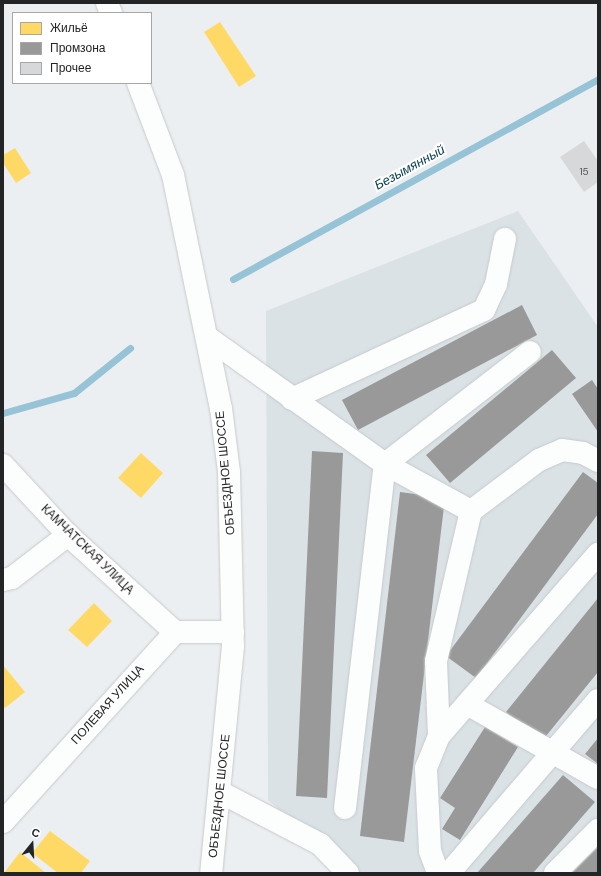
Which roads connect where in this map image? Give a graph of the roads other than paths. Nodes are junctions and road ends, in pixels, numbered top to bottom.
1 (138, 84) edge
2 (505, 239) dead end
3 (207, 337) junction
4 (530, 352) dead end
5 (292, 399) junction
6 (598, 461) edge
7 (384, 464) junction
8 (3, 465) edge
9 (471, 511) junction
10 (68, 535) junction
11 (598, 554) edge
12 (3, 580) edge
13 (174, 632) junction
14 (233, 632) junction
15 (598, 700) edge
16 (467, 704) junction
17 (439, 736) junction
18 (554, 751) junction
19 (598, 778) edge
20 (220, 792) junction
21 (345, 808) dead end
22 (3, 822) edge
23 (598, 830) edge
24 (211, 873) edge
25 (348, 873) edge
26 (438, 873) edge
27 (449, 873) edge
28 (555, 873) edge

1 - 3 street, ОБЪЕЗДНОЕ ШОССЕ
2 - 5 street
3 - 5 street
3 - 14 street, ОБЪЕЗДНОЕ ШОССЕ
4 - 7 street
5 - 7 street
6 - 9 street
7 - 9 street
7 - 21 street
8 - 10 street, КАМЧАТСКАЯ УЛИЦА
9 - 17 street
10 - 12 street
10 - 13 street, КАМЧАТСКАЯ УЛИЦА
11 - 16 street
13 - 14 street
13 - 22 street, ПОЛЕВАЯ УЛИЦА
14 - 20 street, ОБЪЕЗДНОЕ ШОССЕ
15 - 18 street
16 - 17 street
16 - 18 street
17 - 26 street
18 - 19 street
18 - 27 street
20 - 24 street, ОБЪЕЗДНОЕ ШОССЕ
20 - 25 street
23 - 28 street

